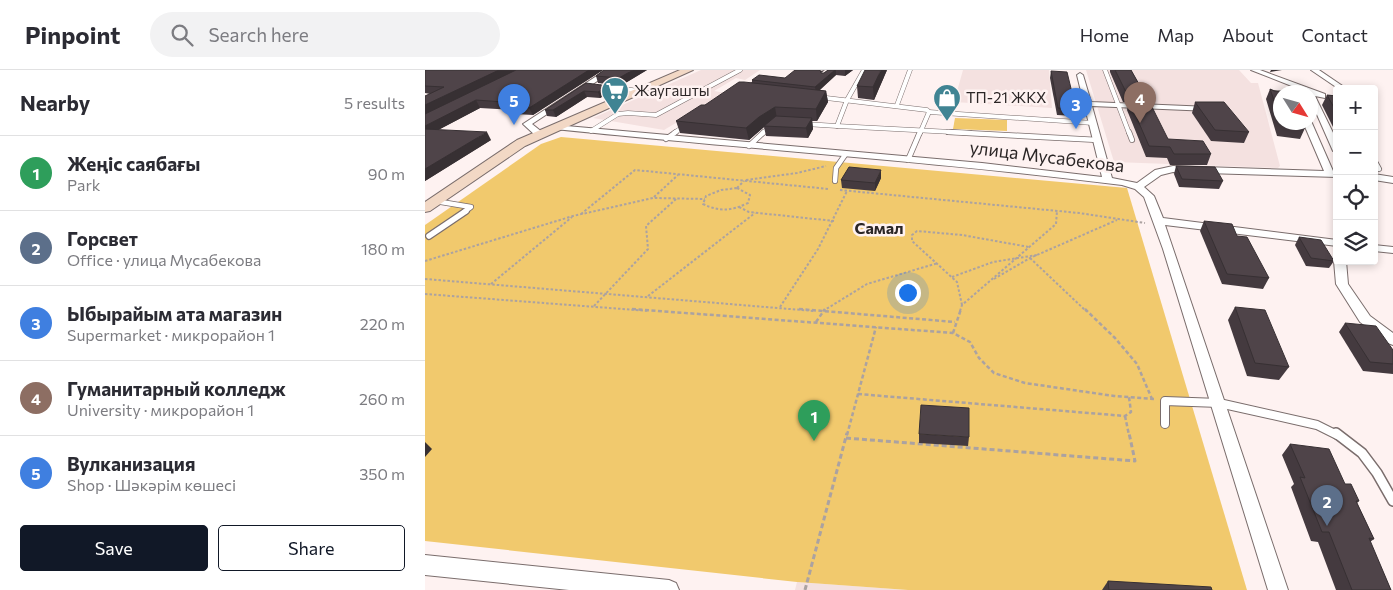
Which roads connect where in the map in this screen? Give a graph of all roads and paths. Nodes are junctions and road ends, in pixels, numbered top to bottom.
1 (611, 70) edge
2 (688, 70) edge
3 (740, 70) edge
4 (864, 70) edge
5 (910, 70) edge
6 (1105, 70) edge
7 (1254, 70) edge
8 (1314, 70) edge
9 (1080, 75) dead end
10 (586, 85) junction
11 (1297, 85) edge
12 (1340, 85) edge
13 (639, 91) junction
14 (1318, 93) edge
15 (810, 96) edge
16 (1318, 96) edge
17 (847, 100) junction
18 (1088, 104) junction
19 (897, 105) junction
20 (1119, 106) junction
21 (1218, 108) edge
22 (1318, 111) edge
23 (929, 112) junction
24 (689, 123) edge
25 (777, 123) edge
26 (802, 123) edge
27 (1093, 123) junction
28 (555, 126) junction
29 (837, 126) junction
30 (1311, 130) edge
31 (591, 131) junction
32 (920, 132) junction
33 (539, 134) junction
34 (666, 138) junction
35 (1098, 140) junction
36 (1132, 140) dead end
37 (1333, 143) edge
38 (749, 146) junction
39 (1333, 154) edge
40 (843, 159) junction
41 (908, 160) junction
42 (1324, 160) junction
43 (1333, 173) edge
44 (1378, 173) edge
45 (1333, 174) edge
46 (678, 175) junction
47 (1109, 180) junction
48 (1393, 180) edge
49 (742, 181) junction
50 (835, 181) dead end
51 (1138, 187) junction
52 (737, 188) junction
53 (847, 191) junction
54 (653, 198) junction
55 (677, 198) junction
56 (705, 199) junction
57 (435, 201) junction
58 (739, 207) junction
59 (425, 208) edge
60 (1057, 211) junction
61 (755, 213) junction
62 (581, 214) junction
63 (573, 216) junction
64 (1118, 219) junction
65 (833, 220) junction
66 (1159, 221) junction
67 (1146, 223) dead end
68 (429, 236) dead end
69 (1333, 243) edge
70 (1029, 247) junction
71 (1378, 248) edge
72 (1393, 250) edge
73 (1038, 255) junction
74 (1019, 256) junction
75 (1030, 258) junction
76 (425, 261) edge
77 (937, 263) junction
78 (1340, 265) edge
79 (952, 276) junction
80 (425, 279) edge
81 (987, 283) junction
82 (491, 284) junction
83 (605, 293) junction
84 (425, 294) edge
85 (647, 296) junction
86 (962, 305) junction
87 (594, 306) junction
88 (780, 307) junction
89 (822, 311) junction
90 (955, 322) junction
91 (816, 323) junction
92 (876, 327) junction
93 (953, 333) junction
94 (1393, 340) edge
95 (858, 394) junction
96 (1129, 397) junction
97 (1152, 399) junction
98 (1165, 401) junction
99 (1219, 403) junction
100 (1125, 416) junction
101 (1165, 424) dead end
102 (846, 438) junction
103 (1393, 501) edge
104 (425, 566) edge
105 (669, 590) edge
106 (805, 590) edge
107 (1278, 590) edge

1 - 10 street
2 - 13 main road
3 - 31 lane
4 - 17 lane
5 - 19 lane
6 - 20 lane
7 - 11 street
8 - 12 street
9 - 18 street
10 - 13 lane
10 - 33 street
13 - 28 main road
14 - 16 street
15 - 17 lane
17 - 19 lane
17 - 29 lane
18 - 20 street
18 - 27 street
19 - 23 lane
20 - 21 street
20 - 36 lane
22 - 37 street
23 - 27 lane
23 - 32 lane
24 - 34 lane
25 - 38 lane
26 - 29 lane
27 - 35 street
28 - 31 street, улица Мусабекова
28 - 33 main road
29 - 32 lane
30 - 42 street
31 - 34 street, улица Мусабекова
32 - 35 lane
32 - 41 lane
33 - 57 main road
34 - 38 street, улица Мусабекова
35 - 47 street
38 - 40 street, улица Мусабекова
39 - 42 street
40 - 41 street, улица Мусабекова
40 - 49 path
40 - 50 lane
41 - 47 street, улица Мусабекова
42 - 43 street
44 - 48 street
45 - 51 street
46 - 49 path
46 - 54 path
46 - 62 path
47 - 51 street, улица Мусабекова
49 - 52 path
49 - 53 path
51 - 66 street, улица Мусабекова
52 - 56 path
52 - 58 path
53 - 60 path
53 - 65 path
54 - 55 path
54 - 62 path
55 - 56 path
55 - 83 path
56 - 58 path
57 - 59 main road
57 - 68 lane
58 - 61 path
60 - 64 path
60 - 70 path
61 - 65 path
61 - 85 path
62 - 63 path
63 - 76 path
63 - 82 path
64 - 67 path
64 - 73 path
65 - 88 path
66 - 69 street
66 - 99 street, улица Мусабекова
70 - 74 path
70 - 77 path
71 - 72 street
73 - 74 path
73 - 75 path
74 - 79 path
74 - 81 path
75 - 81 path
75 - 97 path
77 - 79 path
77 - 89 path
78 - 94 street
79 - 86 path
80 - 82 path
81 - 86 path
82 - 83 path
83 - 85 path
83 - 87 path
84 - 87 path
85 - 88 path
86 - 90 path
87 - 91 path
88 - 89 path
89 - 90 path
89 - 91 path
90 - 93 path
91 - 92 path
92 - 93 path
92 - 95 path
93 - 96 path
95 - 100 path
95 - 102 path
96 - 97 path
96 - 100 path
97 - 98 path
98 - 99 lane
98 - 101 lane
99 - 103 lane
99 - 107 street, улица Мусабекова
100 - 102 path
102 - 106 path
104 - 105 street

